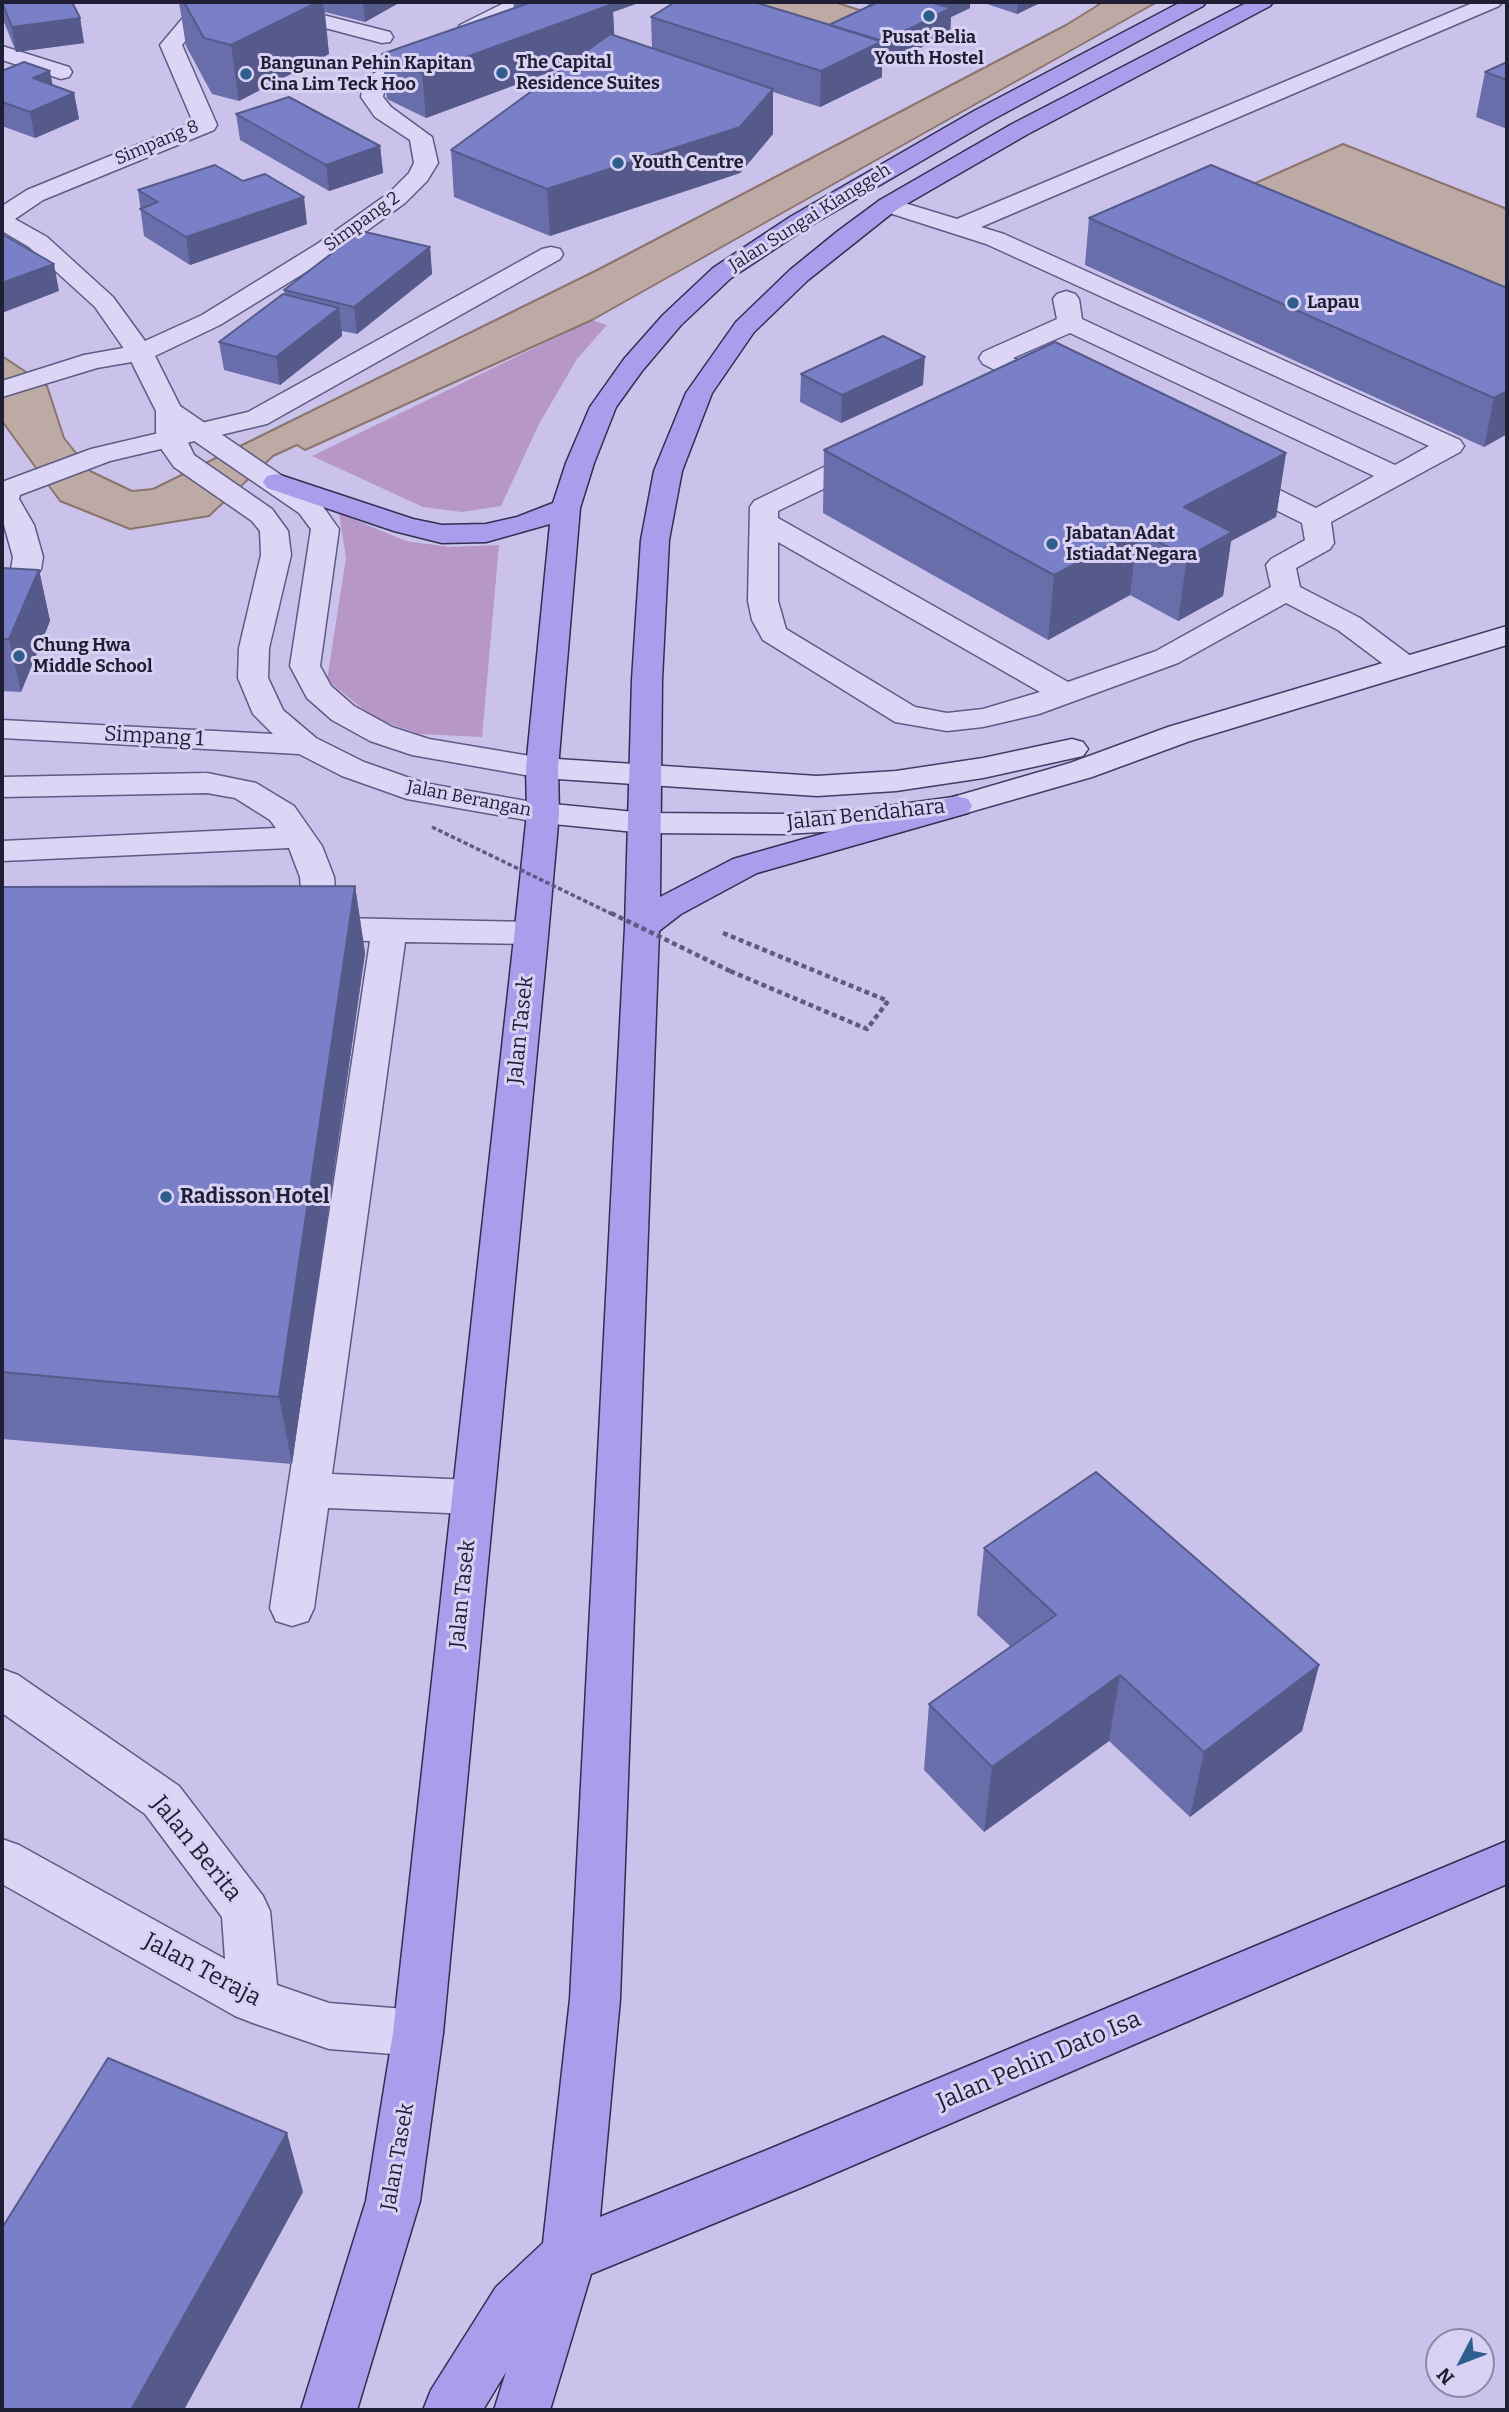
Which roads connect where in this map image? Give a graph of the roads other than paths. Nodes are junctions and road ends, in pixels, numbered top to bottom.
1 (249, 2) edge
2 (522, 2) edge
3 (1196, 2) edge
4 (1263, 2) edge
5 (1492, 2) edge
6 (194, 17) edge
7 (382, 37) dead end
8 (2, 53) edge
9 (61, 72) dead end
10 (888, 205) junction
11 (2, 219) edge
12 (957, 228) junction
13 (551, 254) dead end
14 (1061, 270) junction
15 (1070, 323) junction
16 (140, 353) junction
17 (1032, 378) junction
18 (2, 388) edge
19 (995, 396) edge
20 (1081, 403) edge
21 (169, 411) junction
22 (211, 440) junction
23 (898, 442) edge
24 (178, 450) junction
25 (1205, 464) edge
26 (1396, 476) junction
27 (277, 482) junction
28 (566, 508) junction
29 (1316, 519) junction
30 (764, 522) junction
31 (2, 587) edge
32 (1286, 592) junction
33 (1507, 635) edge
34 (1405, 666) junction
35 (1065, 693) junction
36 (2, 729) edge
37 (1179, 734) junction
38 (305, 745) junction
39 (542, 768) junction
40 (645, 776) junction
41 (2, 787) edge
42 (956, 806) junction
43 (543, 813) junction
44 (645, 823) junction
45 (298, 836) junction
46 (2, 851) edge
47 (642, 927) junction
48 (389, 931) junction
49 (531, 933) junction
50 (309, 1490) junction
51 (472, 1497) junction
52 (292, 1608) dead end
53 (2, 1688) edge
54 (2, 1860) edge
55 (1507, 1862) edge
56 (253, 2000) junction
57 (418, 2033) junction
58 (569, 2256) junction
59 (329, 2410) edge
60 (451, 2410) edge
61 (522, 2410) edge

1 - 7 street
2 - 16 street, Simpang 2
3 - 28 main road, Jalan Sungai Kianggeh
4 - 10 main road, Jalan Sungai Kianggeh
5 - 12 street
6 - 11 street, Simpang 8
8 - 9 street
10 - 12 street
10 - 40 main road, Jalan Sungai Kianggeh
11 - 16 street, Jalan Berangan
12 - 14 street
13 - 22 street
14 - 15 street
14 - 26 street
15 - 17 street
15 - 26 street
16 - 18 street
16 - 21 street, Jalan Berangan
17 - 19 street
17 - 20 street
21 - 22 street, Jalan Berangan
21 - 24 street, Jalan Berangan
22 - 24 street
22 - 27 street, Jalan Berangan
23 - 30 street
24 - 31 street
24 - 38 street, Jalan Berangan
25 - 29 street
26 - 29 street
27 - 28 main road
27 - 39 street, Jalan Berangan
28 - 39 main road, Jalan Sungai Kianggeh
29 - 32 street
30 - 35 street
30 - 35 street
32 - 34 street
32 - 35 street
33 - 34 street, Jalan Bendahara
34 - 37 street, Jalan Bendahara
36 - 38 street, Simpang 1
37 - 40 street, Jalan Bendahara
37 - 42 street, Jalan Bendahara
38 - 43 street, Jalan Berangan
39 - 40 street, Jalan Bendahara
39 - 43 main road, Jalan Tasek
40 - 44 main road
41 - 45 street
42 - 44 street, Jalan Bendahara
42 - 47 main road
43 - 44 street, Jalan Bendahara
43 - 49 main road, Jalan Tasek
44 - 47 main road
45 - 46 street
45 - 48 street
47 - 58 main road
48 - 49 street
48 - 50 street
49 - 51 main road, Jalan Tasek
50 - 51 street
50 - 52 street
51 - 57 main road, Jalan Tasek
53 - 56 street, Jalan Berita
54 - 56 street, Jalan Teraja
55 - 58 main road, Jalan Pehin Dato Isa
56 - 57 street, Jalan Teraja
57 - 59 main road, Jalan Tasek
58 - 60 main road
58 - 61 main road

